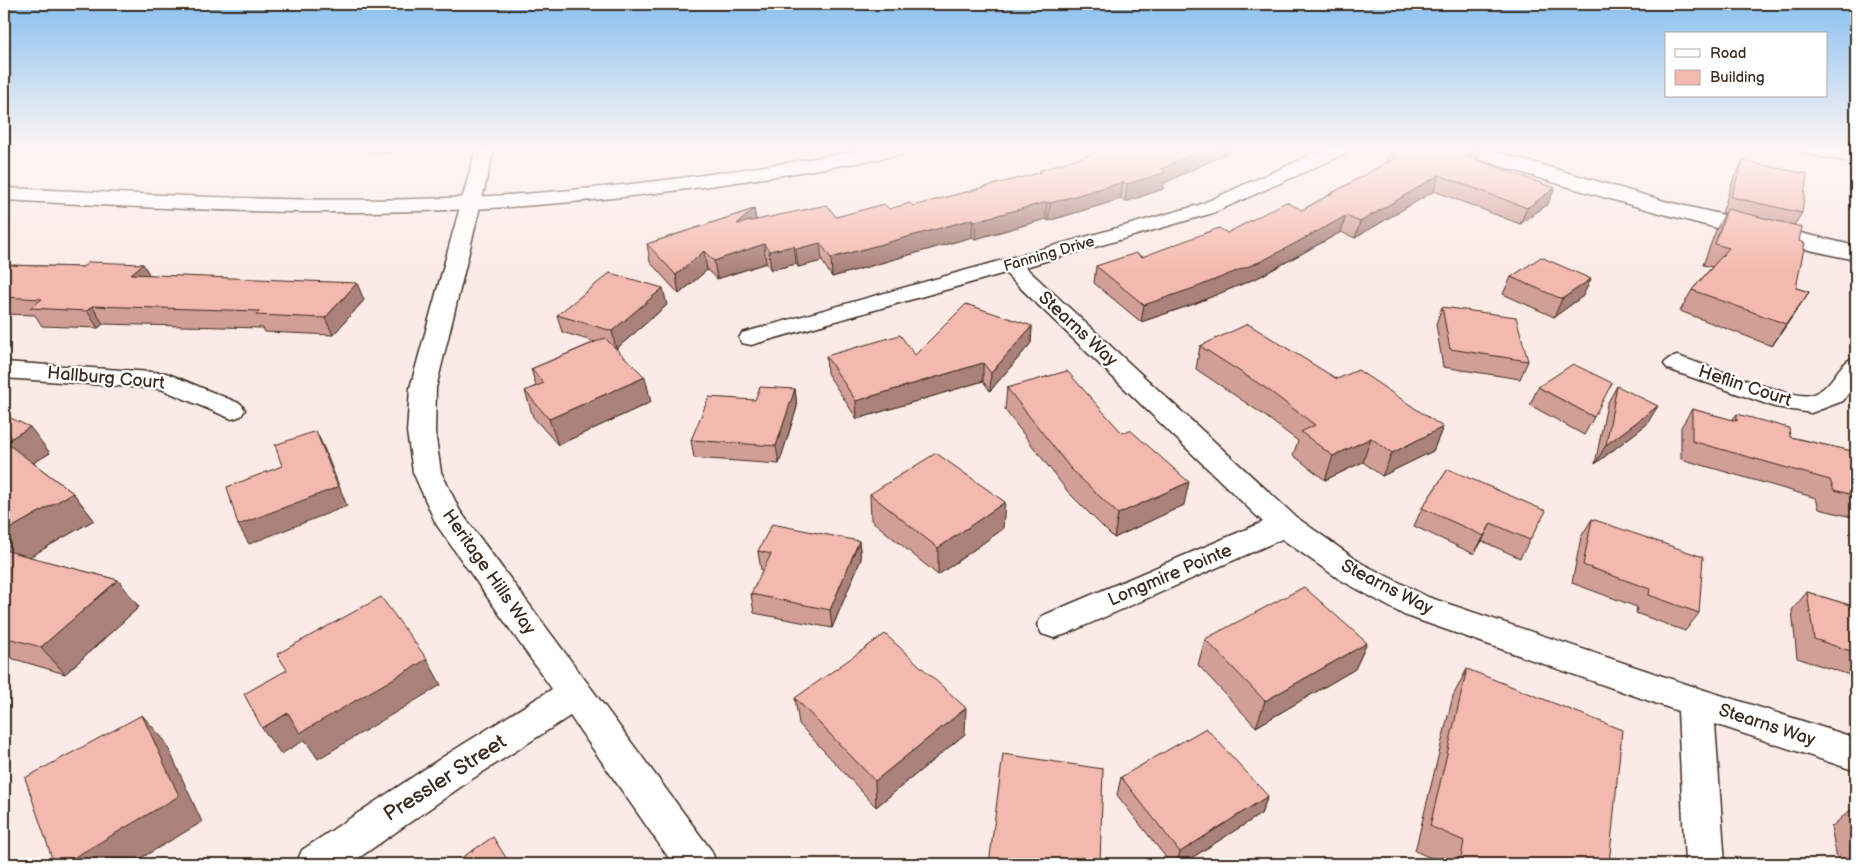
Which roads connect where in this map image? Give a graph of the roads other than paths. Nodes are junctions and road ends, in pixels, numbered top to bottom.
1 (475, 190) edge
2 (637, 190) edge
3 (1250, 190) edge
4 (1597, 190) edge
5 (4, 194) edge
6 (472, 202) junction
7 (1856, 254) edge
8 (1010, 265) junction
9 (751, 338) dead end
10 (1677, 364) dead end
11 (1856, 365) edge
12 (4, 370) edge
13 (232, 410) dead end
14 (1285, 525) junction
15 (1054, 626) dead end
16 (574, 694) junction
17 (1695, 702) junction
18 (1856, 754) edge
19 (316, 864) edge
20 (697, 864) edge
21 (1705, 864) edge

1 - 6 street, Heritage Hills Way
2 - 6 street
3 - 8 street, Fanning Drive
4 - 7 street
5 - 6 street
6 - 16 street, Heritage Hills Way
8 - 9 street, Fanning Drive
8 - 14 street, Stearns Way
10 - 11 street, Heflin Court
12 - 13 street, Hallburg Court
14 - 15 street, Longmire Pointe
14 - 17 street, Stearns Way
16 - 19 street, Pressler Street
16 - 20 street, Heritage Hills Way
17 - 18 street, Stearns Way
17 - 21 street

